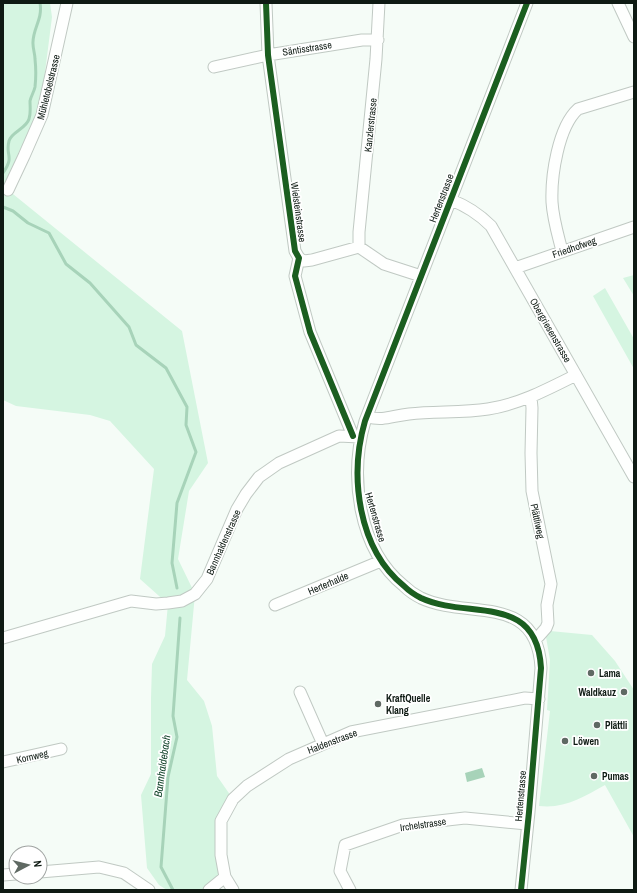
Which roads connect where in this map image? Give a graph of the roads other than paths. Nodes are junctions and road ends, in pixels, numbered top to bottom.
1 (67, 3) edge
2 (266, 3) edge
3 (379, 3) edge
4 (528, 3) edge
5 (618, 3) edge
6 (634, 37) edge
7 (378, 40) junction
8 (268, 54) junction
9 (214, 67) dead end
10 (634, 92) edge
11 (8, 190) dead end
12 (451, 200) junction
13 (634, 227) edge
14 (359, 247) junction
15 (562, 251) junction
16 (299, 258) junction
17 (515, 268) junction
18 (421, 276) junction
19 (576, 375) junction
20 (531, 397) junction
21 (367, 417) junction
22 (357, 437) junction
23 (634, 477) edge
24 (381, 561) junction
25 (275, 605) dead end
26 (3, 638) edge
27 (535, 638) junction
28 (300, 692) dead end
29 (538, 699) junction
30 (323, 744) junction
31 (61, 749) dead end
32 (3, 762) edge
33 (527, 824) junction
34 (48, 871) edge
35 (225, 877) junction
36 (149, 890) edge
37 (209, 890) edge
38 (233, 890) edge
39 (350, 890) edge
40 (521, 890) edge

1 - 11 street, Mühletobelstrasse
2 - 8 street, Wielsteinstrasse
3 - 7 street, Kanzlerstrasse
4 - 12 street, Hertenstrasse
5 - 6 street
7 - 8 street, Säntisstrasse
7 - 14 street, Kanzlerstrasse
8 - 9 street, Säntisstrasse
8 - 16 street, Wielsteinstrasse
10 - 15 street
12 - 17 street, Obergriesenstrasse
12 - 18 street, Hertenstrasse
13 - 15 street, Friedhofweg
14 - 16 street
14 - 18 street
15 - 17 street, Friedhofweg
16 - 22 street, Wielsteinstrasse
17 - 19 street, Obergriesenstrasse
18 - 21 street, Hertenstrasse
19 - 20 street
19 - 23 street, Obergriesenstrasse
20 - 21 street
20 - 27 street, Plättliweg
21 - 22 street, Hertenstrasse
22 - 24 street, Hertenstrasse
22 - 26 street, Bannhaldenstrasse
24 - 25 street, Herterhalde
24 - 27 street, Hertenstrasse
27 - 29 street, Hertenstrasse
28 - 30 street
29 - 30 street, Haldenstrasse
29 - 33 street, Hertenstrasse
30 - 35 street, Haldenstrasse
31 - 32 street, Kornweg
33 - 39 street, Irchelstrasse
33 - 40 street, Hertenstrasse
34 - 36 street
35 - 37 street
35 - 38 street, Haldenstrasse

